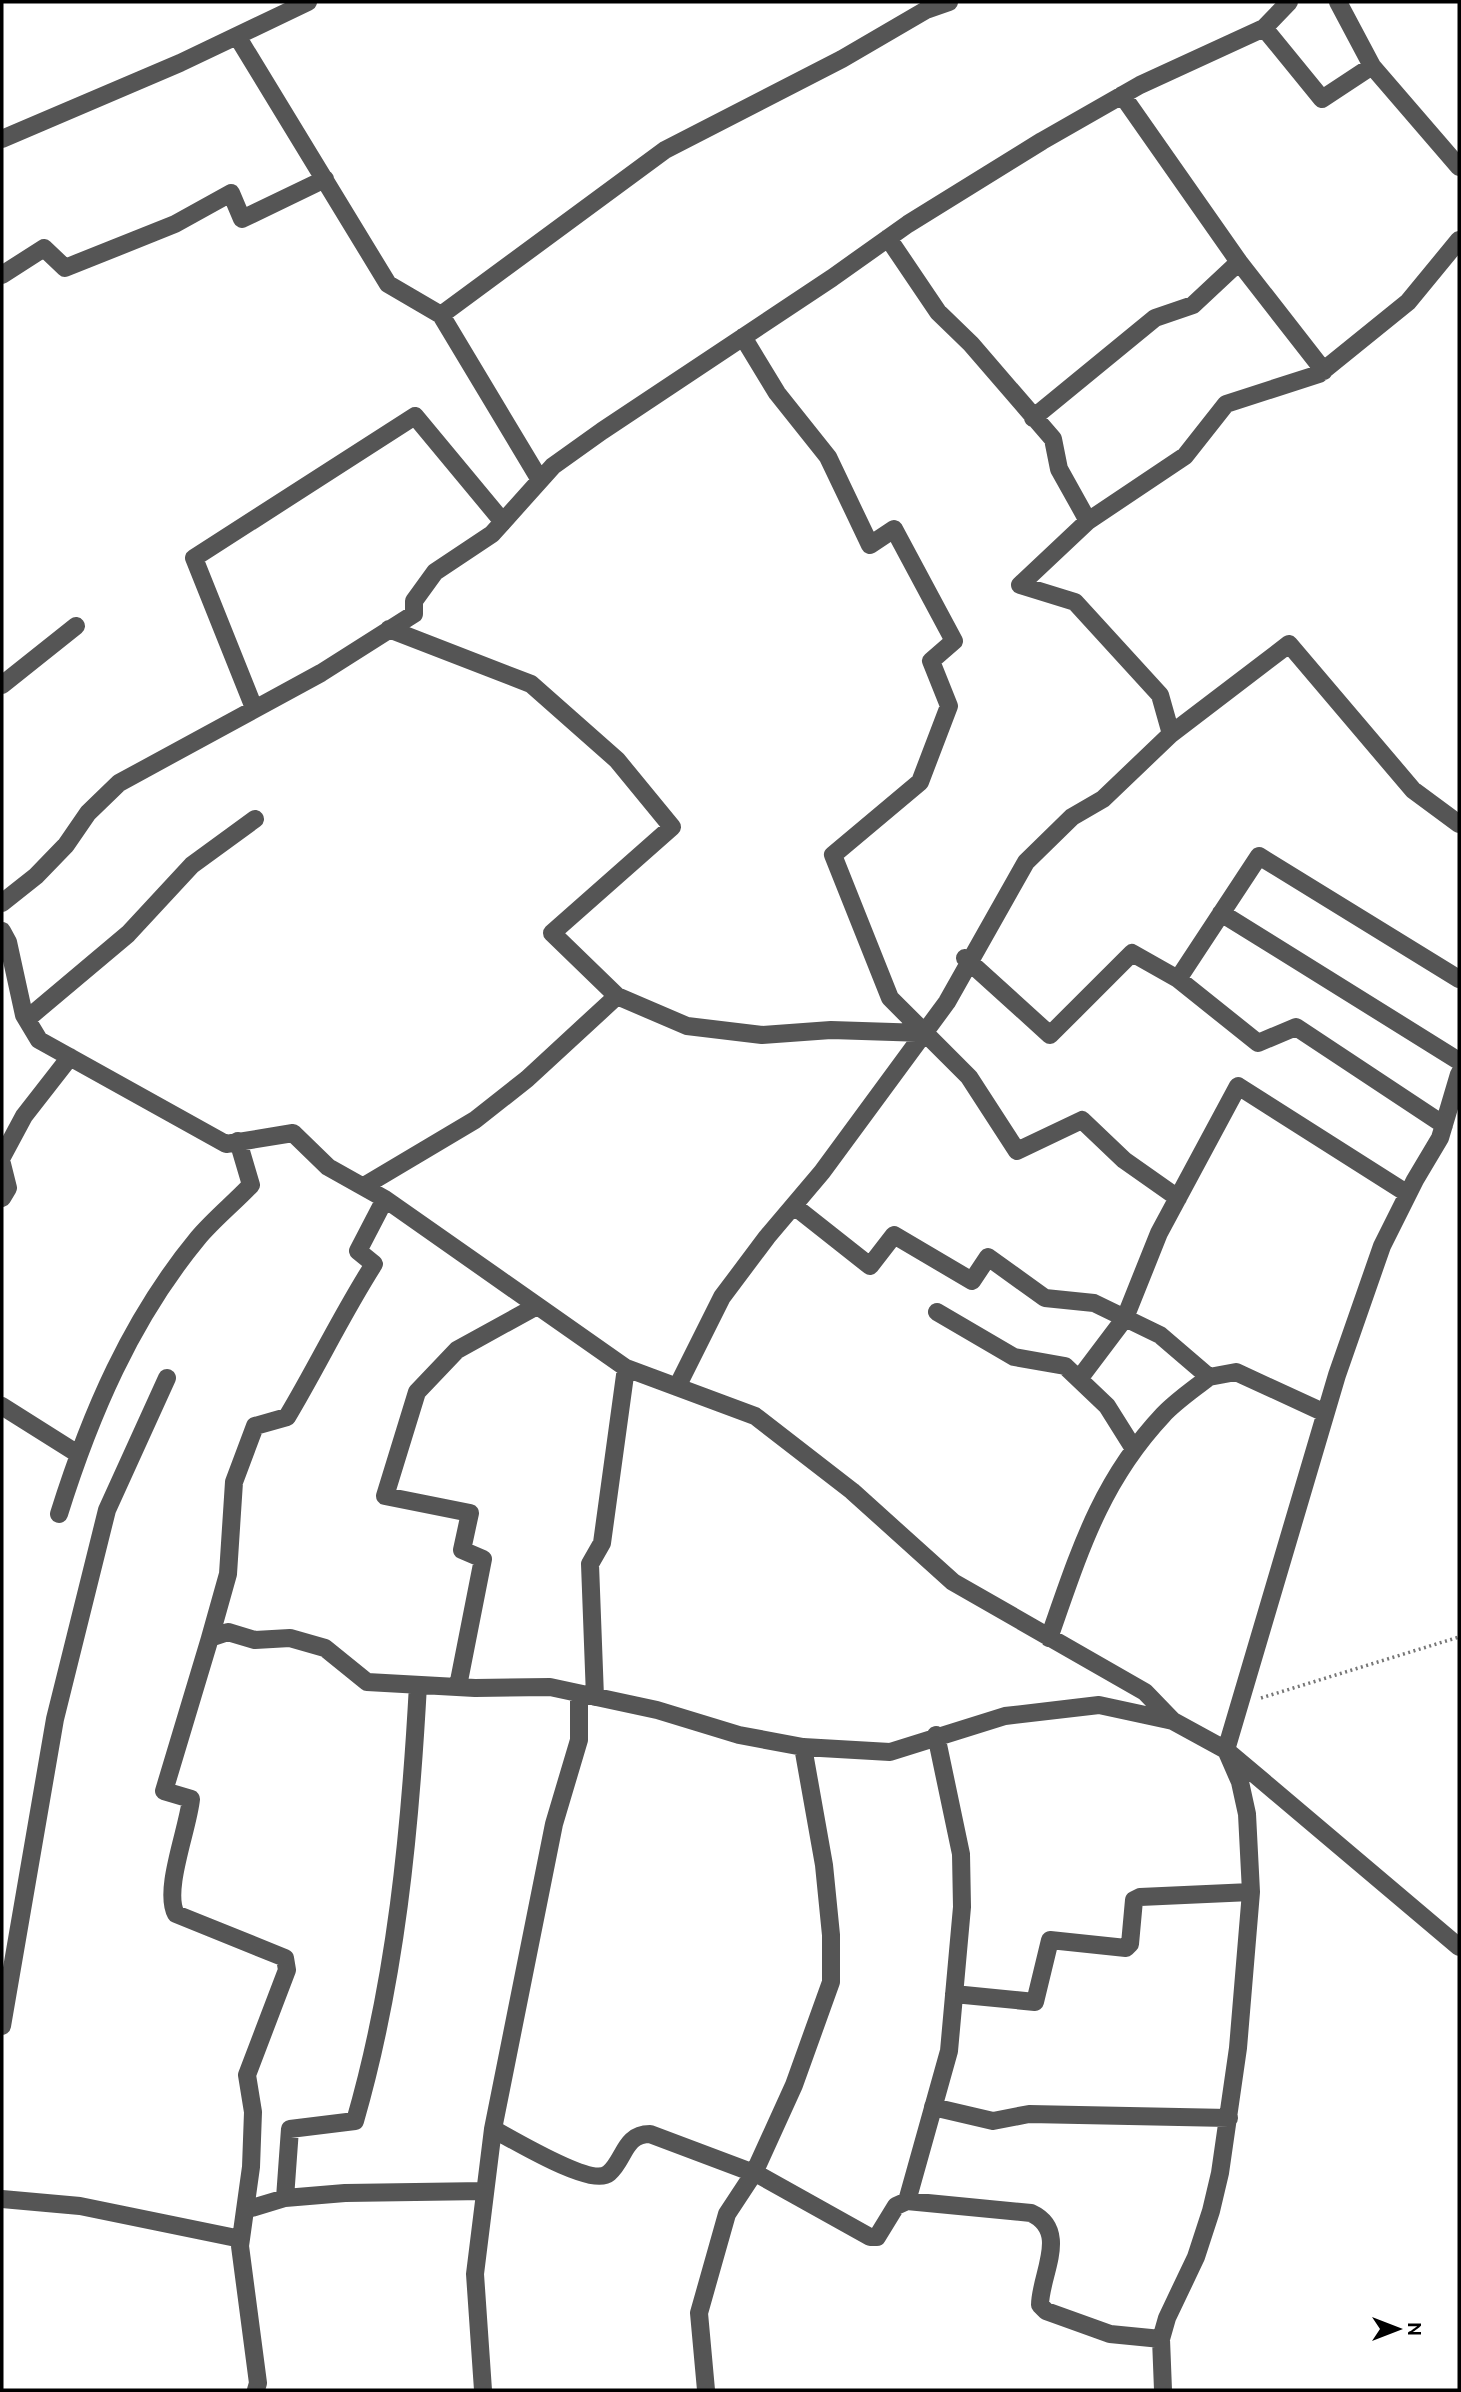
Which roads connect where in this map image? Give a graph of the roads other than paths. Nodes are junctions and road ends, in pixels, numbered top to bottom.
1 (308, 2) edge
2 (949, 2) edge
3 (1289, 2) edge
4 (1338, 2) edge
5 (1264, 28) junction
6 (237, 36) junction
7 (1372, 66) junction
8 (1122, 95) junction
9 (2, 139) edge
10 (1459, 167) edge
11 (325, 179) junction
12 (888, 238) junction
13 (1459, 240) edge
14 (1239, 262) junction
15 (2, 275) edge
16 (441, 315) junction
17 (743, 337) junction
18 (1324, 371) junction
19 (1033, 418) junction
20 (540, 480) junction
21 (1088, 521) junction
22 (503, 522) junction
23 (76, 626) dead end
24 (389, 629) junction
25 (2, 685) edge
26 (254, 708) junction
27 (1171, 734) junction
28 (255, 819) dead end
29 (1459, 824) edge
30 (2, 903) edge
31 (1221, 913) junction
32 (2, 931) edge
33 (968, 960) junction
34 (1178, 979) junction
35 (1459, 979) edge
36 (617, 996) junction
37 (27, 1019) junction
38 (924, 1033) junction
39 (70, 1056) junction
40 (1459, 1061) edge
41 (1459, 1073) edge
42 (1444, 1125) junction
43 (238, 1141) junction
44 (2, 1157) edge
45 (2, 1164) edge
46 (364, 1186) junction
47 (1408, 1194) junction
48 (2, 1198) edge
49 (1178, 1198) junction
50 (385, 1199) junction
51 (794, 1206) junction
52 (535, 1307) junction
53 (937, 1312) dead end
54 (1125, 1318) junction
55 (626, 1368) junction
56 (1209, 1377) junction
57 (167, 1378) dead end
58 (1079, 1379) junction
59 (677, 1387) junction
60 (2, 1406) edge
61 (1325, 1413) junction
62 (1134, 1449) junction
63 (78, 1454) junction
64 (59, 1514) dead end
65 (210, 1637) junction
66 (1049, 1637) junction
67 (418, 1685) junction
68 (458, 1686) junction
69 (587, 1695) junction
70 (1172, 1721) junction
71 (936, 1735) junction
72 (803, 1748) junction
73 (1226, 1750) junction
74 (1251, 1892) junction
75 (1452, 1930) edge
76 (10, 1934) edge
77 (1459, 1947) edge
78 (954, 1994) junction
79 (2, 2016) edge
80 (933, 2107) junction
81 (1229, 2118) junction
82 (493, 2129) junction
83 (754, 2173) junction
84 (485, 2191) junction
85 (285, 2198) junction
86 (2, 2199) edge
87 (907, 2202) junction
88 (245, 2210) junction
89 (241, 2239) junction
90 (1161, 2339) junction
91 (1158, 2388) edge
92 (256, 2390) edge
93 (483, 2390) edge
94 (706, 2390) edge

1 - 6 street
2 - 16 street
3 - 5 street
4 - 7 street
5 - 7 street
5 - 8 street
6 - 9 street
6 - 11 street
7 - 10 street
8 - 12 street
8 - 14 street
11 - 15 street
11 - 16 street
12 - 17 street
12 - 19 street
13 - 18 street
14 - 18 street
14 - 19 street
16 - 20 street
17 - 20 street
17 - 38 street
18 - 21 street
19 - 21 street
20 - 22 street
21 - 27 street
22 - 24 street
22 - 26 street
23 - 25 street
24 - 26 street
24 - 36 street
26 - 30 street
27 - 29 street
27 - 33 street
28 - 37 street
31 - 34 street
31 - 35 street
31 - 40 street
32 - 37 street
33 - 34 street
33 - 38 street
34 - 42 street
36 - 38 street
36 - 46 street
37 - 39 street
38 - 49 street
38 - 51 street
39 - 43 street
39 - 44 street
41 - 42 street
42 - 47 street
43 - 46 street
43 - 63 street
45 - 48 street
46 - 50 street
47 - 49 street
47 - 61 street
49 - 54 street
50 - 52 street
50 - 65 street
51 - 54 street
51 - 59 street
52 - 55 street
52 - 68 street
53 - 58 street
54 - 56 street
54 - 58 street
55 - 59 street
55 - 69 street
56 - 61 street
56 - 62 street
57 - 76 street
58 - 62 street
59 - 66 street
60 - 63 street
61 - 73 street
62 - 66 street
63 - 64 street
65 - 67 street
65 - 88 street
66 - 70 street
67 - 68 street
67 - 85 street
68 - 69 street
69 - 72 street
69 - 82 street
70 - 71 street
70 - 73 street
71 - 72 street
71 - 78 street
72 - 83 street
73 - 74 street
73 - 75 street
74 - 78 street
74 - 81 street
75 - 77 street
76 - 79 street
78 - 80 street
80 - 81 street
80 - 87 street
81 - 90 street
82 - 83 street
82 - 84 street
83 - 87 street
83 - 94 street
84 - 85 street
84 - 93 street
85 - 88 street
86 - 89 street
87 - 90 street
88 - 89 street
89 - 92 street
90 - 91 street

